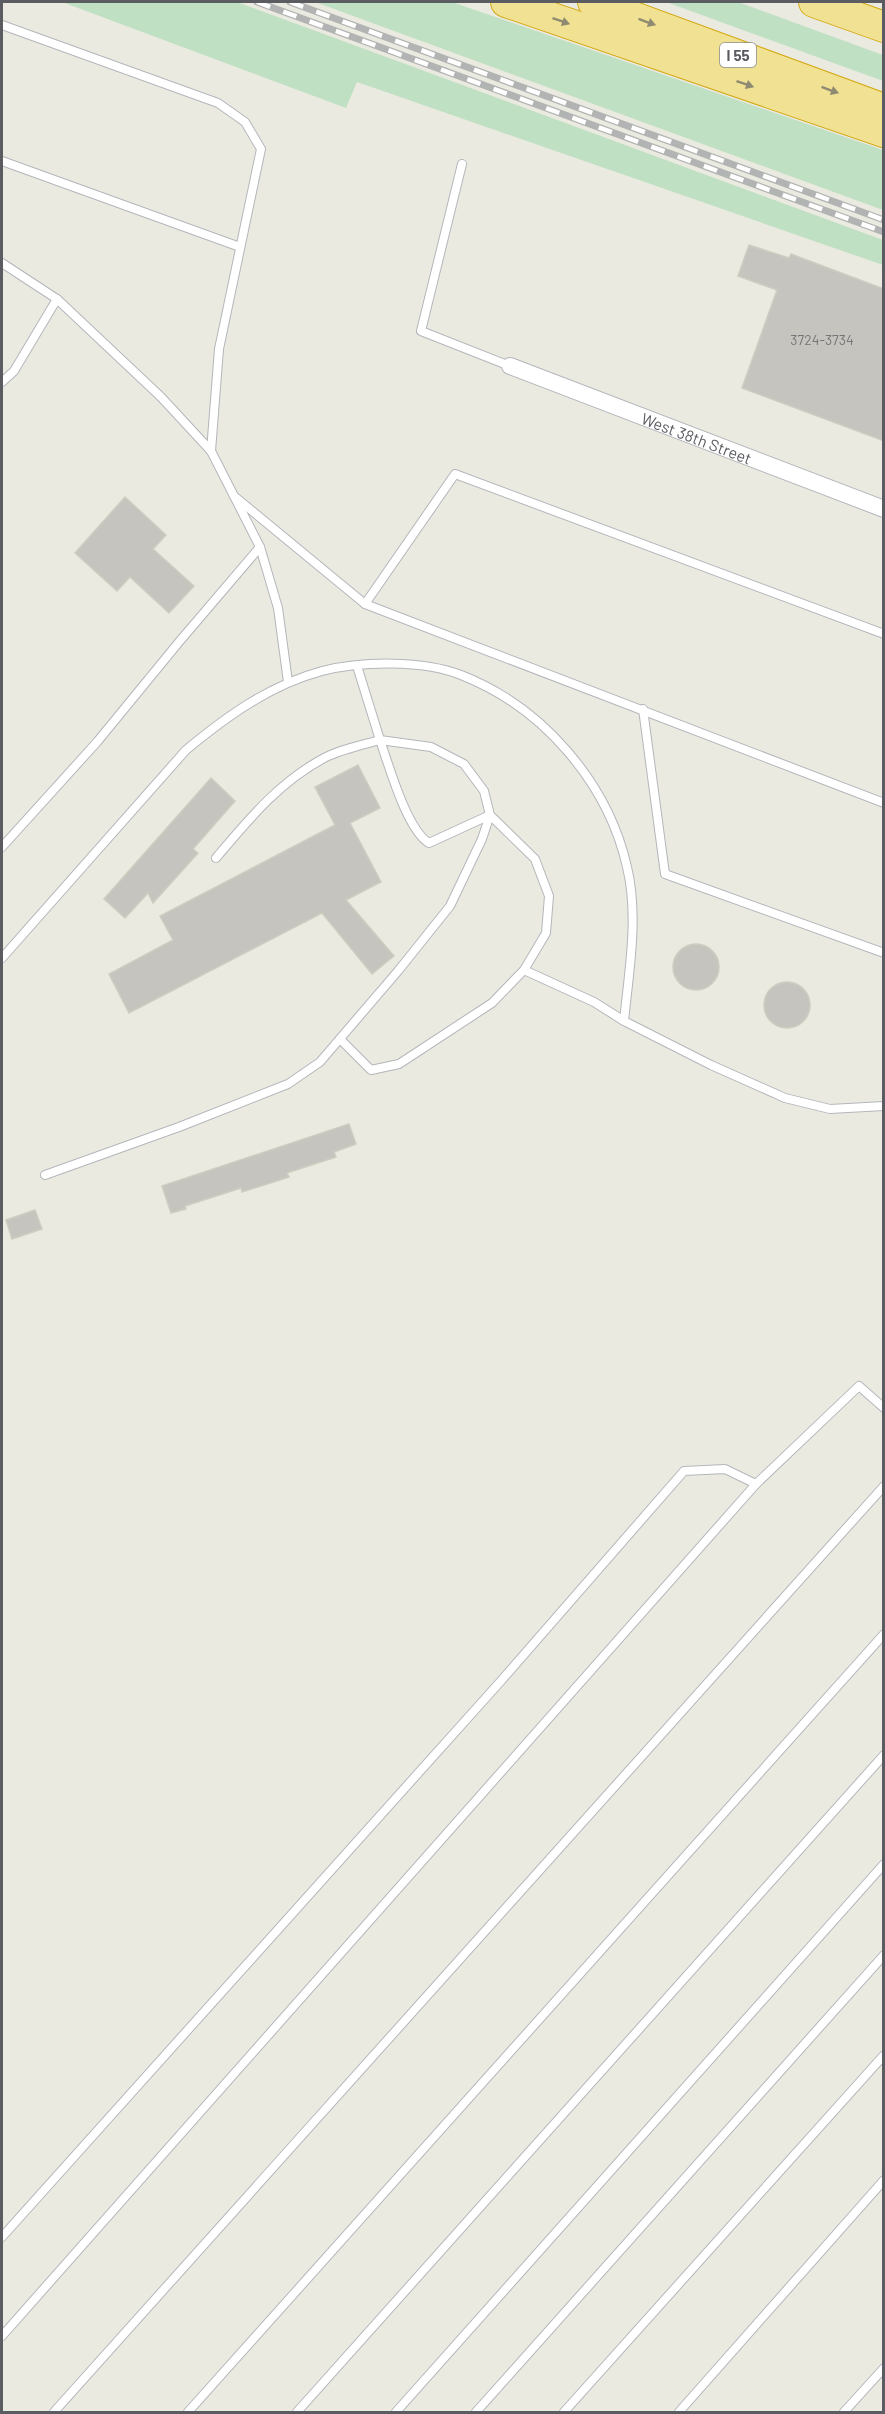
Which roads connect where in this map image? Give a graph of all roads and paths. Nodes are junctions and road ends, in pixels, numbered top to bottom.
1 (506, 2) edge
2 (593, 2) edge
3 (814, 2) edge
4 (2, 25) edge
5 (884, 27) edge
6 (884, 109) edge
7 (884, 132) edge
8 (2, 160) edge
9 (462, 164) dead end
10 (240, 247) junction
11 (2, 262) edge
12 (57, 299) junction
13 (510, 366) joint
14 (2, 382) edge
15 (211, 451) junction
16 (234, 496) junction
17 (884, 509) edge
18 (260, 547) junction
19 (365, 604) junction
20 (884, 634) edge
21 (357, 666) junction
22 (288, 682) junction
23 (643, 709) junction
24 (380, 740) junction
25 (884, 803) edge
26 (490, 815) junction
27 (2, 847) edge
28 (216, 858) dead end
29 (884, 953) edge
30 (2, 958) edge
31 (524, 970) junction
32 (624, 1021) junction
33 (340, 1039) junction
34 (884, 1106) edge
35 (45, 1175) dead end
36 (884, 1408) edge
37 (756, 1484) junction
38 (884, 1486) edge
39 (884, 1634) edge
40 (884, 1755) edge
41 (884, 1864) edge
42 (884, 1955) edge
43 (884, 2055) edge
44 (884, 2180) edge
45 (2, 2237) edge
46 (2, 2336) edge
47 (884, 2368) edge
48 (54, 2412) edge
49 (188, 2412) edge
50 (297, 2412) edge
51 (396, 2412) edge
52 (476, 2412) edge
53 (564, 2412) edge
54 (679, 2412) edge
55 (844, 2412) edge

1 -> 7 highway
2 -> 6 highway, I 55
3 - 5 highway
4 - 10 lane
8 - 10 lane
9 - 13 lane
10 - 15 lane
11 - 12 lane
12 - 14 lane
12 - 15 lane
13 - 17 street, West 38th Street
15 - 16 lane
16 - 18 lane
16 - 19 lane
18 - 22 lane
18 - 27 lane
19 - 20 lane
19 - 23 lane
21 - 22 lane
21 - 24 lane
21 - 32 lane
22 - 30 lane
23 - 25 lane
23 - 29 lane
24 - 26 lane
24 - 26 lane
24 - 28 lane
26 - 31 lane
26 - 33 lane
31 - 32 lane
31 - 33 lane
32 - 34 lane
33 - 35 lane
36 - 37 lane
37 - 45 lane
37 - 46 lane
38 - 48 lane
39 - 49 lane
40 - 50 lane
41 - 51 lane
42 - 52 lane
43 - 53 lane
44 - 54 lane
47 - 55 lane

